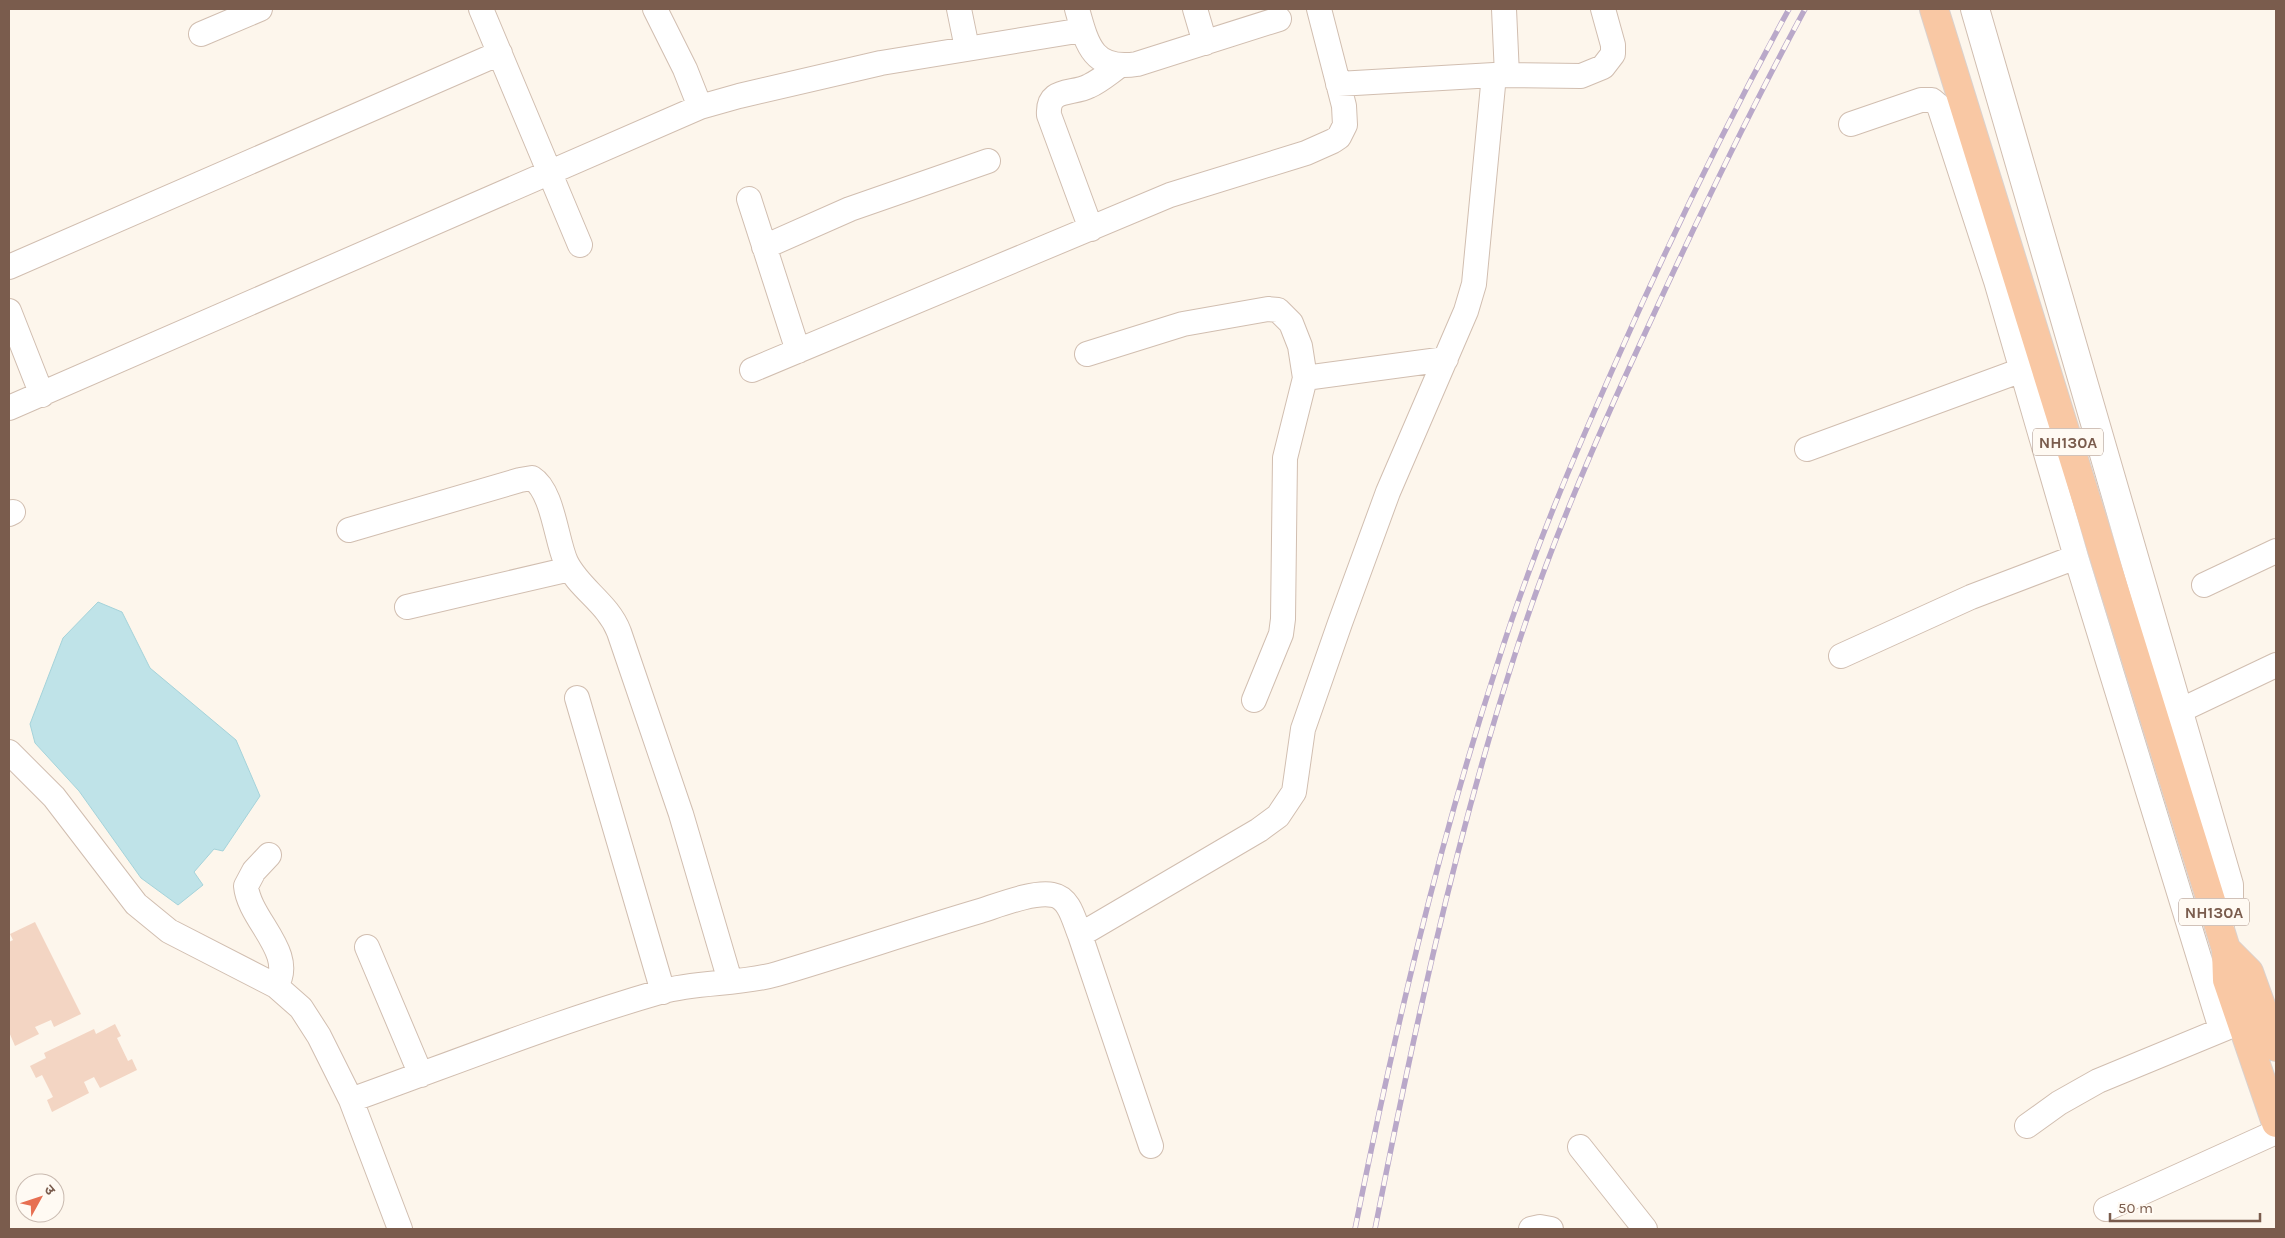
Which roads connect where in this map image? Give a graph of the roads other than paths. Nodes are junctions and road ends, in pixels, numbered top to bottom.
1 (260, 9) edge
2 (481, 9) edge
3 (655, 9) edge
4 (959, 9) edge
5 (1195, 9) edge
6 (1319, 9) edge
7 (1504, 9) edge
8 (1603, 9) edge
9 (1934, 9) edge
10 (1975, 9) edge
11 (1080, 19) edge
12 (1279, 19) dead end
13 (201, 34) dead end
14 (1205, 43) junction
15 (967, 48) junction
16 (500, 53) junction
17 (1119, 66) junction
18 (1500, 75) junction
19 (1338, 84) junction
20 (700, 108) junction
21 (1851, 124) dead end
22 (988, 161) dead end
23 (550, 173) junction
24 (749, 199) dead end
25 (1090, 229) junction
26 (580, 245) dead end
27 (764, 248) junction
28 (9, 267) edge
29 (9, 311) edge
30 (798, 351) junction
31 (1087, 354) dead end
32 (1446, 359) junction
33 (752, 370) dead end
34 (2022, 370) junction
35 (1304, 378) junction
36 (42, 395) junction
37 (9, 408) edge
38 (1807, 449) dead end
39 (349, 530) dead end
40 (2276, 551) edge
41 (2076, 557) junction
42 (570, 569) junction
43 (2204, 585) dead end
44 (407, 607) dead end
45 (1841, 656) dead end
46 (2276, 665) edge
47 (578, 698) dead end
48 (1254, 700) dead end
49 (2177, 712) junction
50 (9, 752) edge
51 (269, 855) dead end
52 (1080, 935) junction
53 (2222, 938) junction
54 (367, 946) dead end
55 (730, 981) junction
56 (276, 986) junction
57 (663, 992) junction
58 (2231, 1025) junction
59 (2276, 1047) edge
60 (421, 1075) junction
61 (351, 1100) junction
62 (2276, 1123) edge
63 (2027, 1126) dead end
64 (2276, 1132) edge
65 (1150, 1146) dead end
66 (1580, 1147) dead end
67 (2106, 1209) dead end
68 (400, 1229) edge
69 (1531, 1229) edge
70 (1551, 1229) edge
71 (1645, 1229) edge

1 - 13 street
2 - 16 street
3 - 20 street
4 - 15 street
5 - 14 street
6 - 19 street
7 - 18 street
8 - 18 street
9 - 53 highway, NH130A
10 - 49 street
11 - 15 street
11 - 17 street
12 - 14 street
14 - 17 street
15 - 20 street
16 - 23 street
16 - 28 street
17 - 25 street
18 - 19 street
18 - 32 street
19 - 25 street
20 - 23 street
21 - 34 street
22 - 27 street
23 - 26 street
23 - 36 street
24 - 27 street
25 - 30 street
27 - 30 street
29 - 36 street
30 - 33 street
31 - 35 street
32 - 35 street
32 - 52 street
34 - 38 street
34 - 41 street
35 - 48 street
36 - 37 street
39 - 42 street
40 - 43 street
41 - 45 street
41 - 58 street
42 - 44 street
42 - 55 street
46 - 49 street
47 - 57 street
49 - 53 street
50 - 56 street
51 - 56 street
52 - 55 street
52 - 65 street
53 - 58 highway, NH130A
53 - 59 highway, NH130A
54 - 60 street
55 - 57 street
56 - 61 street
57 - 60 street
58 - 62 highway, NH130A
58 - 63 street
60 - 61 street
61 - 68 street
64 - 67 street
66 - 71 street
69 - 70 street

